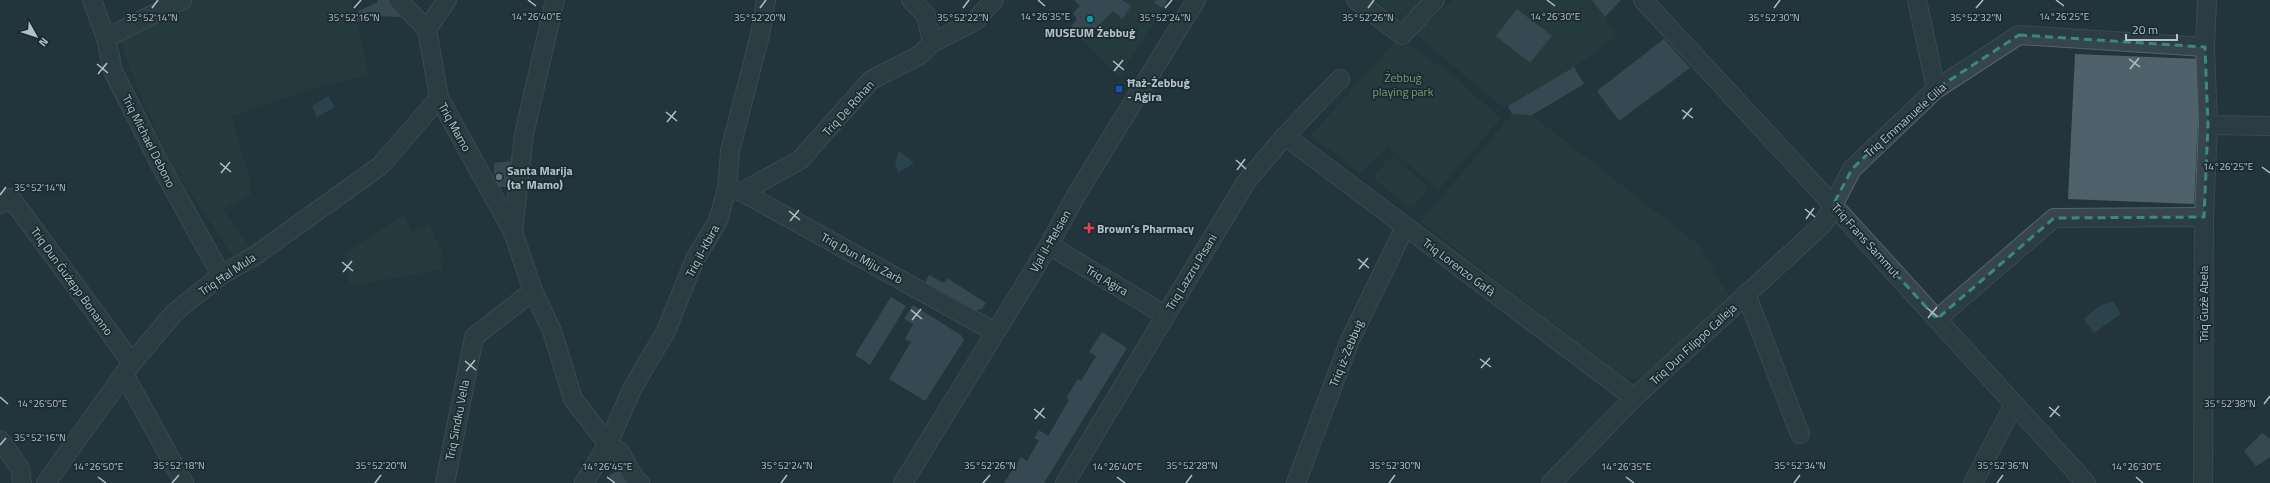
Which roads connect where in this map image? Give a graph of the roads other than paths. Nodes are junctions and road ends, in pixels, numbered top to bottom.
1 (92, 0) edge
2 (182, 0) edge
3 (398, 0) edge
4 (447, 0) edge
5 (555, 0) edge
6 (766, 0) edge
7 (911, 0) edge
8 (994, 0) edge
9 (1196, 0) edge
10 (1356, 0) edge
11 (1435, 0) edge
12 (1643, 0) edge
13 (1917, 0) edge
14 (2207, 0) edge
15 (427, 29) junction
16 (106, 38) junction
17 (932, 43) junction
18 (2205, 47) junction
19 (1340, 79) dead end
20 (1936, 89) junction
21 (439, 98) junction
22 (2208, 125) junction
23 (2270, 126) edge
24 (1285, 136) junction
25 (735, 190) junction
26 (6, 201) edge
27 (1833, 205) junction
28 (2204, 217) junction
29 (1405, 227) junction
30 (513, 232) junction
31 (1049, 245) junction
32 (221, 276) junction
33 (533, 291) junction
34 (1746, 294) junction
35 (1165, 315) junction
36 (1937, 319) junction
37 (996, 332) junction
38 (128, 368) junction
39 (1634, 398) junction
40 (2014, 404) junction
41 (1800, 434) dead end
42 (0, 440) edge
43 (608, 444) junction
44 (22, 483) edge
45 (46, 483) edge
46 (184, 483) edge
47 (445, 483) edge
48 (584, 483) edge
49 (640, 483) edge
50 (903, 483) edge
51 (1065, 483) edge
52 (1296, 483) edge
53 (1551, 483) edge
54 (1973, 483) edge
55 (2086, 483) edge
56 (2203, 483) edge

1 - 16 street, Triq Michael Debono
2 - 16 street
3 - 15 street
4 - 15 street
5 - 30 street, Triq Mamo
6 - 25 street, Triq il-Kbira
7 - 17 street
8 - 17 street, Triq De Rohan
9 - 31 street, Vjal il-Ħelsien
10 - 11 street
12 - 27 street, Triq Frans Sammut
13 - 20 street
14 - 18 street, Triq Ġużè Abela
15 - 21 street, Triq Mamo
16 - 32 street, Triq Michael Debono
17 - 25 street, Triq De Rohan
18 - 20 street, Triq Emmanuele Cilia
18 - 22 street, Triq Ġużè Abela
19 - 24 street, Triq Lazzru Pisani
20 - 27 street, Triq Emmanuele Cilia
21 - 30 street, Triq Mamo
21 - 32 street, Triq Ħal Mula
22 - 23 street
22 - 28 street, Triq Ġużè Abela
24 - 29 street, Triq Lorenzo Gafà
24 - 35 street, Triq Lazzru Pisani
25 - 37 street, Triq Dun Miju Zarb
25 - 43 street, Triq il-Kbira
26 - 38 street, Triq Dun Ġużepp Bonanno
27 - 34 street, Triq Dun Filippo Calleja
27 - 36 street, Triq Frans Sammut
28 - 36 street
28 - 56 street, Triq Ġużè Abela
29 - 39 street, Triq Lorenzo Gafà
29 - 52 street, Triq iż-Żebbuġ
30 - 33 street, Triq Mamo
31 - 35 street, Triq Aġira
31 - 37 street, Vjal il-Ħelsien
32 - 38 street, Triq Ħal Mula
33 - 43 street, Triq Mamo
33 - 47 street, Triq Sindku Vella
34 - 39 street, Triq Dun Filippo Calleja
34 - 41 street
35 - 51 street, Triq Lazzru Pisani
36 - 40 street, Triq Frans Sammut
37 - 50 street, Vjal il-Ħelsien
38 - 45 street, Triq Ħal Mula
38 - 46 street, Triq Dun Ġużepp Bonanno
39 - 53 street, Triq Dun Filippo Calleja
40 - 54 street
40 - 55 street, Triq Frans Sammut
42 - 44 street
43 - 48 street, Triq il-Kbira
43 - 49 street, Triq Mamo

